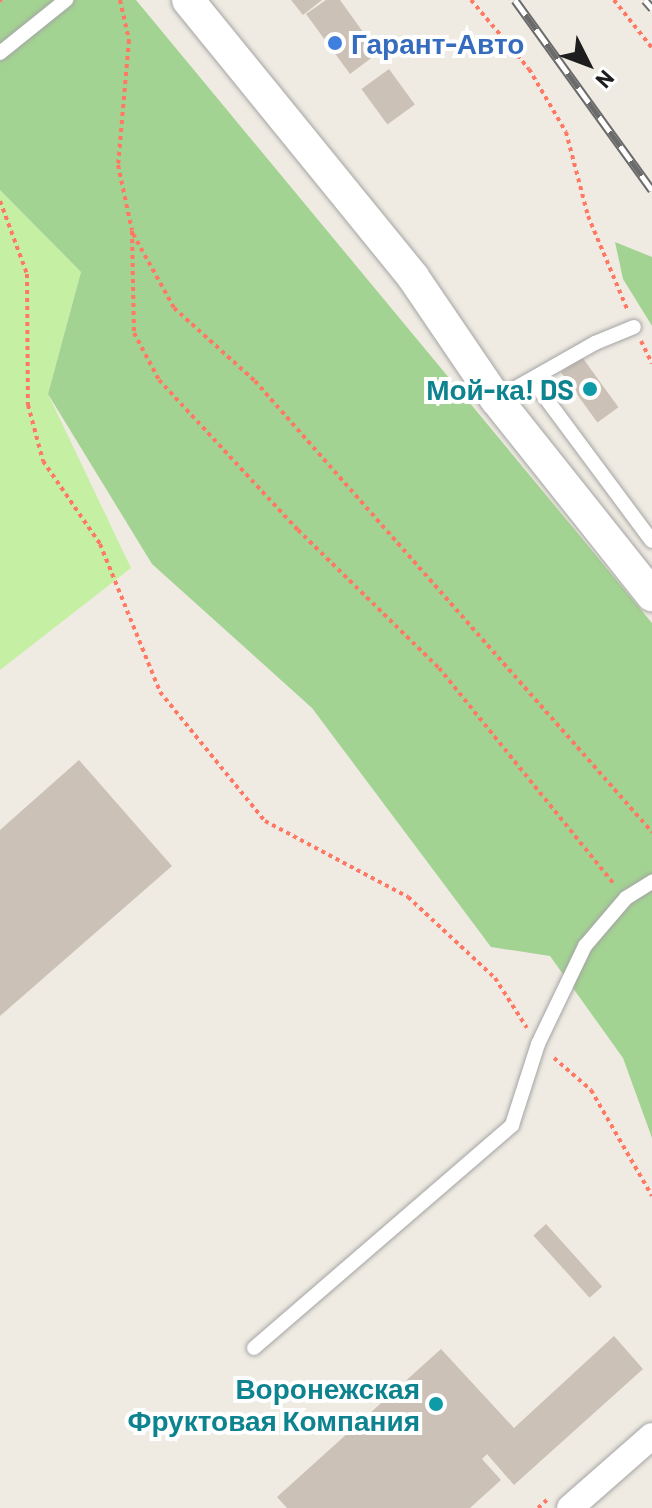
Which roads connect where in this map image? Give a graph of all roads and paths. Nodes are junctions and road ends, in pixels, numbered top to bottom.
1 (66, 0) edge
2 (120, 0) edge
3 (188, 0) edge
4 (471, 0) edge
5 (614, 0) edge
6 (652, 48) edge
7 (0, 53) edge
8 (0, 201) edge
9 (132, 231) junction
10 (634, 327) junction
11 (652, 364) edge
12 (533, 381) junction
13 (496, 399) junction
14 (633, 516) junction
15 (602, 536) junction
16 (652, 541) edge
17 (652, 595) edge
18 (652, 832) edge
19 (652, 882) edge
20 (626, 898) junction
21 (538, 1044) junction
22 (652, 1196) edge
23 (254, 1348) dead end
24 (652, 1436) edge
25 (570, 1508) edge

1 - 7 lane
2 - 9 path
3 - 13 street
4 - 10 path
5 - 6 path
8 - 21 path
9 - 18 path
9 - 20 path
10 - 11 path
10 - 12 lane
12 - 13 lane
12 - 14 lane
13 - 15 street
14 - 15 lane
14 - 16 lane
15 - 17 street
19 - 20 lane
20 - 21 lane
21 - 22 path
21 - 23 lane
24 - 25 street

